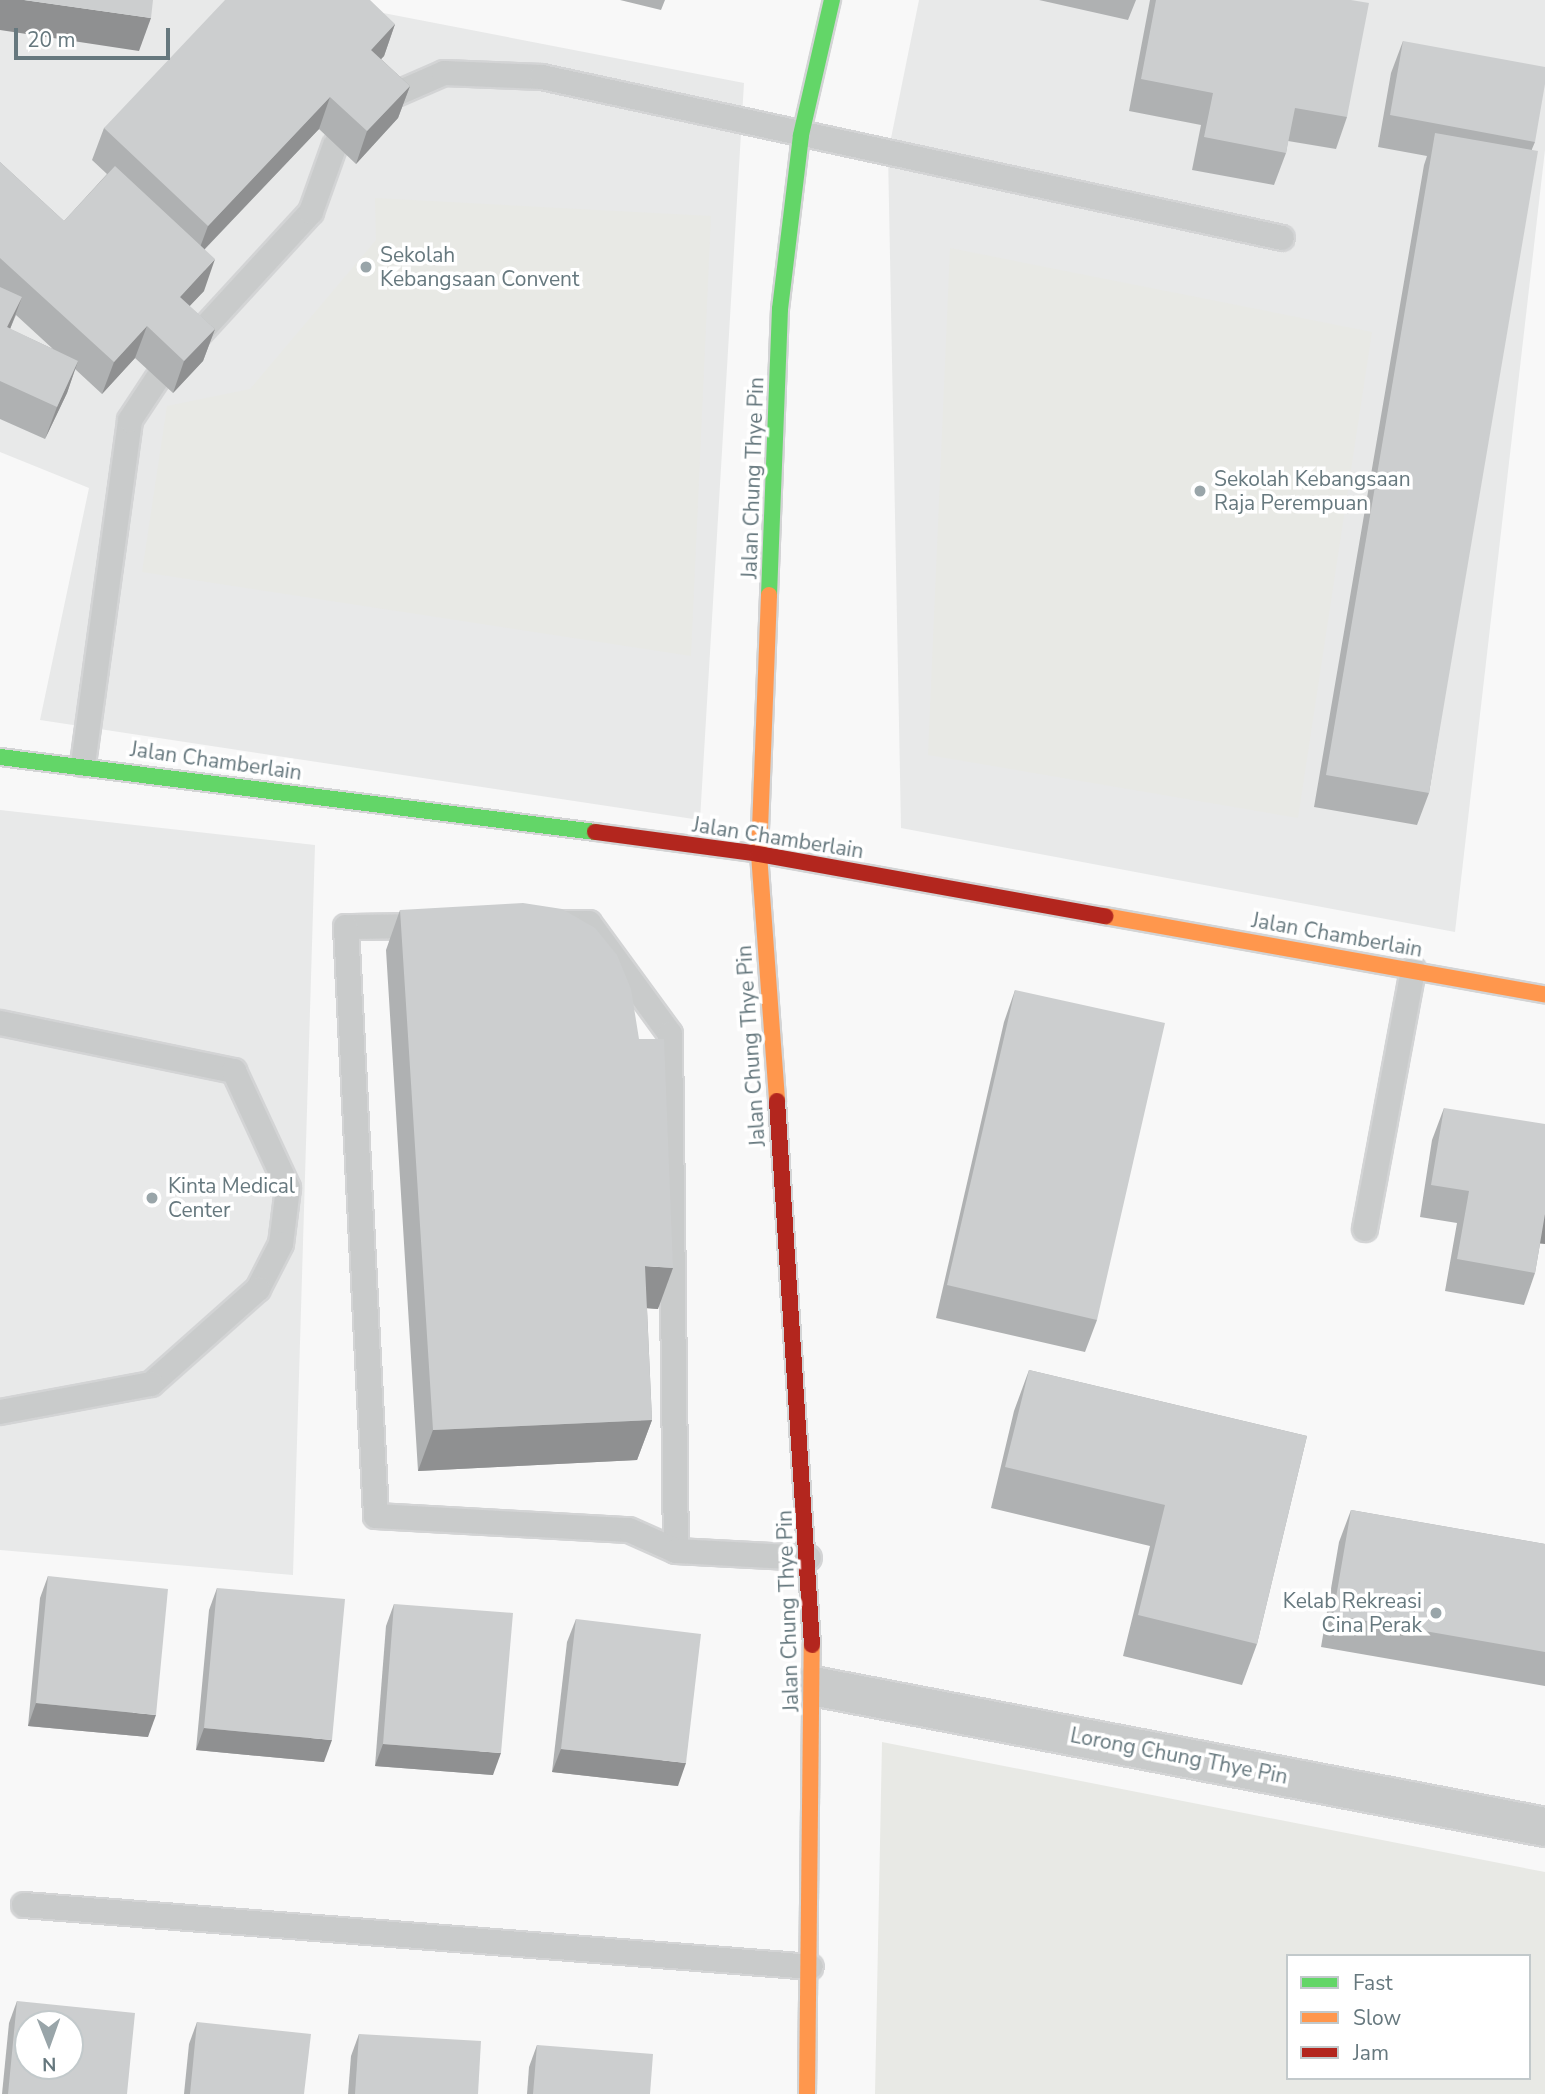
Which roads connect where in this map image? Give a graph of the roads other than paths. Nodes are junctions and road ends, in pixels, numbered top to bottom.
1 (832, 0) edge
2 (379, 101) edge
3 (801, 135) junction
4 (335, 145) dead end
5 (1282, 238) dead end
6 (187, 347) edge
7 (157, 379) dead end
8 (0, 757) edge
9 (83, 764) junction
10 (759, 854) junction
11 (535, 924) edge
12 (454, 925) edge
13 (1413, 969) junction
14 (1545, 993) edge
15 (0, 1023) edge
16 (1365, 1229) dead end
17 (0, 1412) edge
18 (676, 1551) junction
19 (809, 1558) junction
20 (813, 1686) junction
21 (1545, 1827) edge
22 (24, 1905) dead end
23 (811, 1967) junction
24 (807, 2094) edge

1 - 3 street, Jalan Chung Thye Pin
2 - 3 lane
3 - 5 lane
3 - 10 street, Jalan Chung Thye Pin
4 - 6 lane
7 - 9 lane
8 - 9 street, Jalan Chamberlain
9 - 10 street, Jalan Chamberlain
10 - 13 street, Jalan Chamberlain
10 - 19 street, Jalan Chung Thye Pin
11 - 18 lane
12 - 18 lane
13 - 14 street, Jalan Chamberlain
13 - 16 lane
15 - 17 lane
18 - 19 lane
19 - 20 street, Jalan Chung Thye Pin
20 - 21 street, Lorong Chung Thye Pin
20 - 23 street, Jalan Chung Thye Pin
22 - 23 lane
23 - 24 street, Jalan Chung Thye Pin

